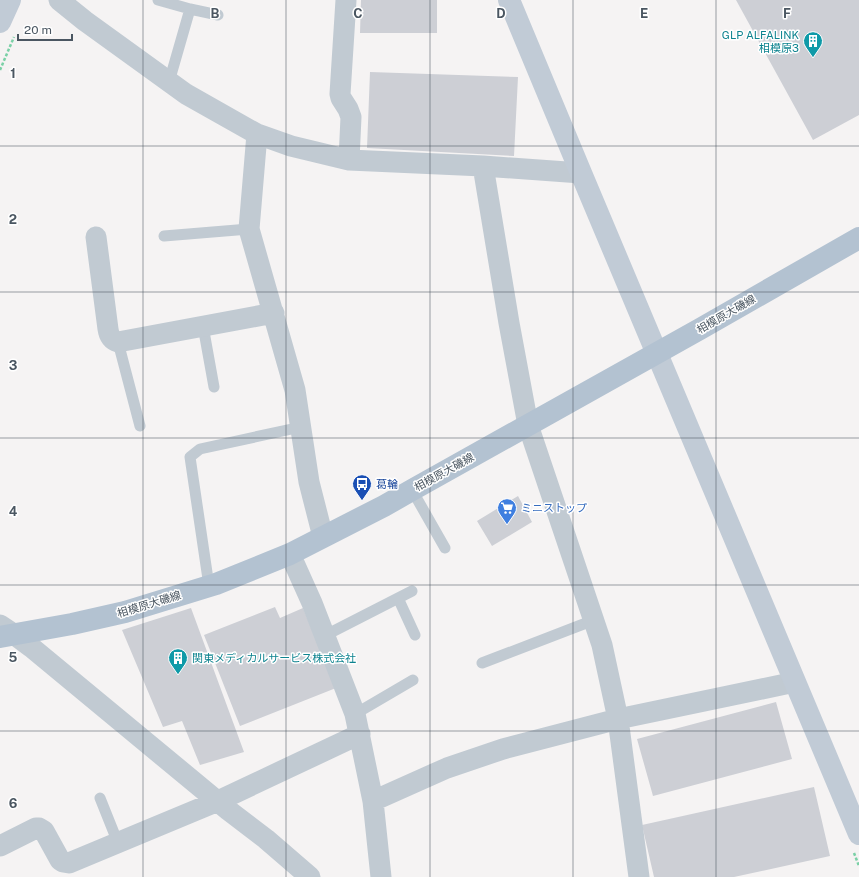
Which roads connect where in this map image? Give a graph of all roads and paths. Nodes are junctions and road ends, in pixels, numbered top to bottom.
1 (10, 0) edge
2 (59, 0) edge
3 (158, 0) edge
4 (346, 0) edge
5 (509, 0) edge
6 (190, 9) junction
7 (218, 15) dead end
8 (0, 22) edge
9 (169, 82) junction
10 (257, 134) junction
11 (349, 160) junction
12 (483, 166) junction
13 (581, 173) junction
14 (249, 229) junction
15 (164, 236) dead end
16 (96, 238) dead end
17 (859, 238) edge
18 (274, 313) junction
19 (203, 326) junction
20 (118, 342) junction
21 (657, 353) junction
22 (214, 387) dead end
23 (528, 425) junction
24 (140, 426) dead end
25 (301, 427) junction
26 (412, 490) junction
27 (323, 537) junction
28 (445, 548) dead end
29 (290, 554) junction
30 (209, 586) junction
31 (412, 591) dead end
32 (398, 598) junction
33 (594, 620) junction
34 (5, 632) edge
35 (416, 635) dead end
36 (324, 636) junction
37 (482, 663) dead end
38 (413, 680) dead end
39 (795, 682) junction
40 (355, 714) junction
41 (618, 719) junction
42 (360, 734) junction
43 (100, 798) dead end
44 (218, 801) junction
45 (373, 801) junction
46 (859, 834) edge
47 (118, 843) junction
48 (0, 846) edge
49 (310, 877) edge
50 (381, 877) edge
51 (639, 877) edge

1 - 8 street
2 - 9 street
3 - 6 lane
4 - 11 street
5 - 13 street
6 - 7 lane
6 - 9 lane
9 - 10 street
10 - 11 street
10 - 14 street
11 - 12 street
12 - 13 street
12 - 23 street
13 - 21 street
14 - 15 lane
14 - 18 street
16 - 20 street
17 - 21 main road, 相模原大磯線
18 - 19 street
18 - 25 street
19 - 20 street
19 - 22 lane
20 - 24 lane
21 - 23 main road, 相模原大磯線
21 - 39 street
23 - 26 main road, 相模原大磯線
23 - 33 street
25 - 27 street
25 - 30 lane
26 - 27 main road, 相模原大磯線
26 - 28 lane
27 - 29 main road, 相模原大磯線
29 - 30 main road, 相模原大磯線
29 - 36 street
30 - 34 main road, 相模原大磯線
31 - 32 lane
32 - 35 lane
32 - 36 lane
33 - 37 lane
33 - 41 street
34 - 44 street
36 - 40 street
38 - 40 lane
39 - 41 street
39 - 46 street
40 - 42 street
41 - 45 street
41 - 51 street
42 - 44 street
42 - 45 street
43 - 47 lane
44 - 47 street
44 - 49 street
45 - 50 street
47 - 48 street

